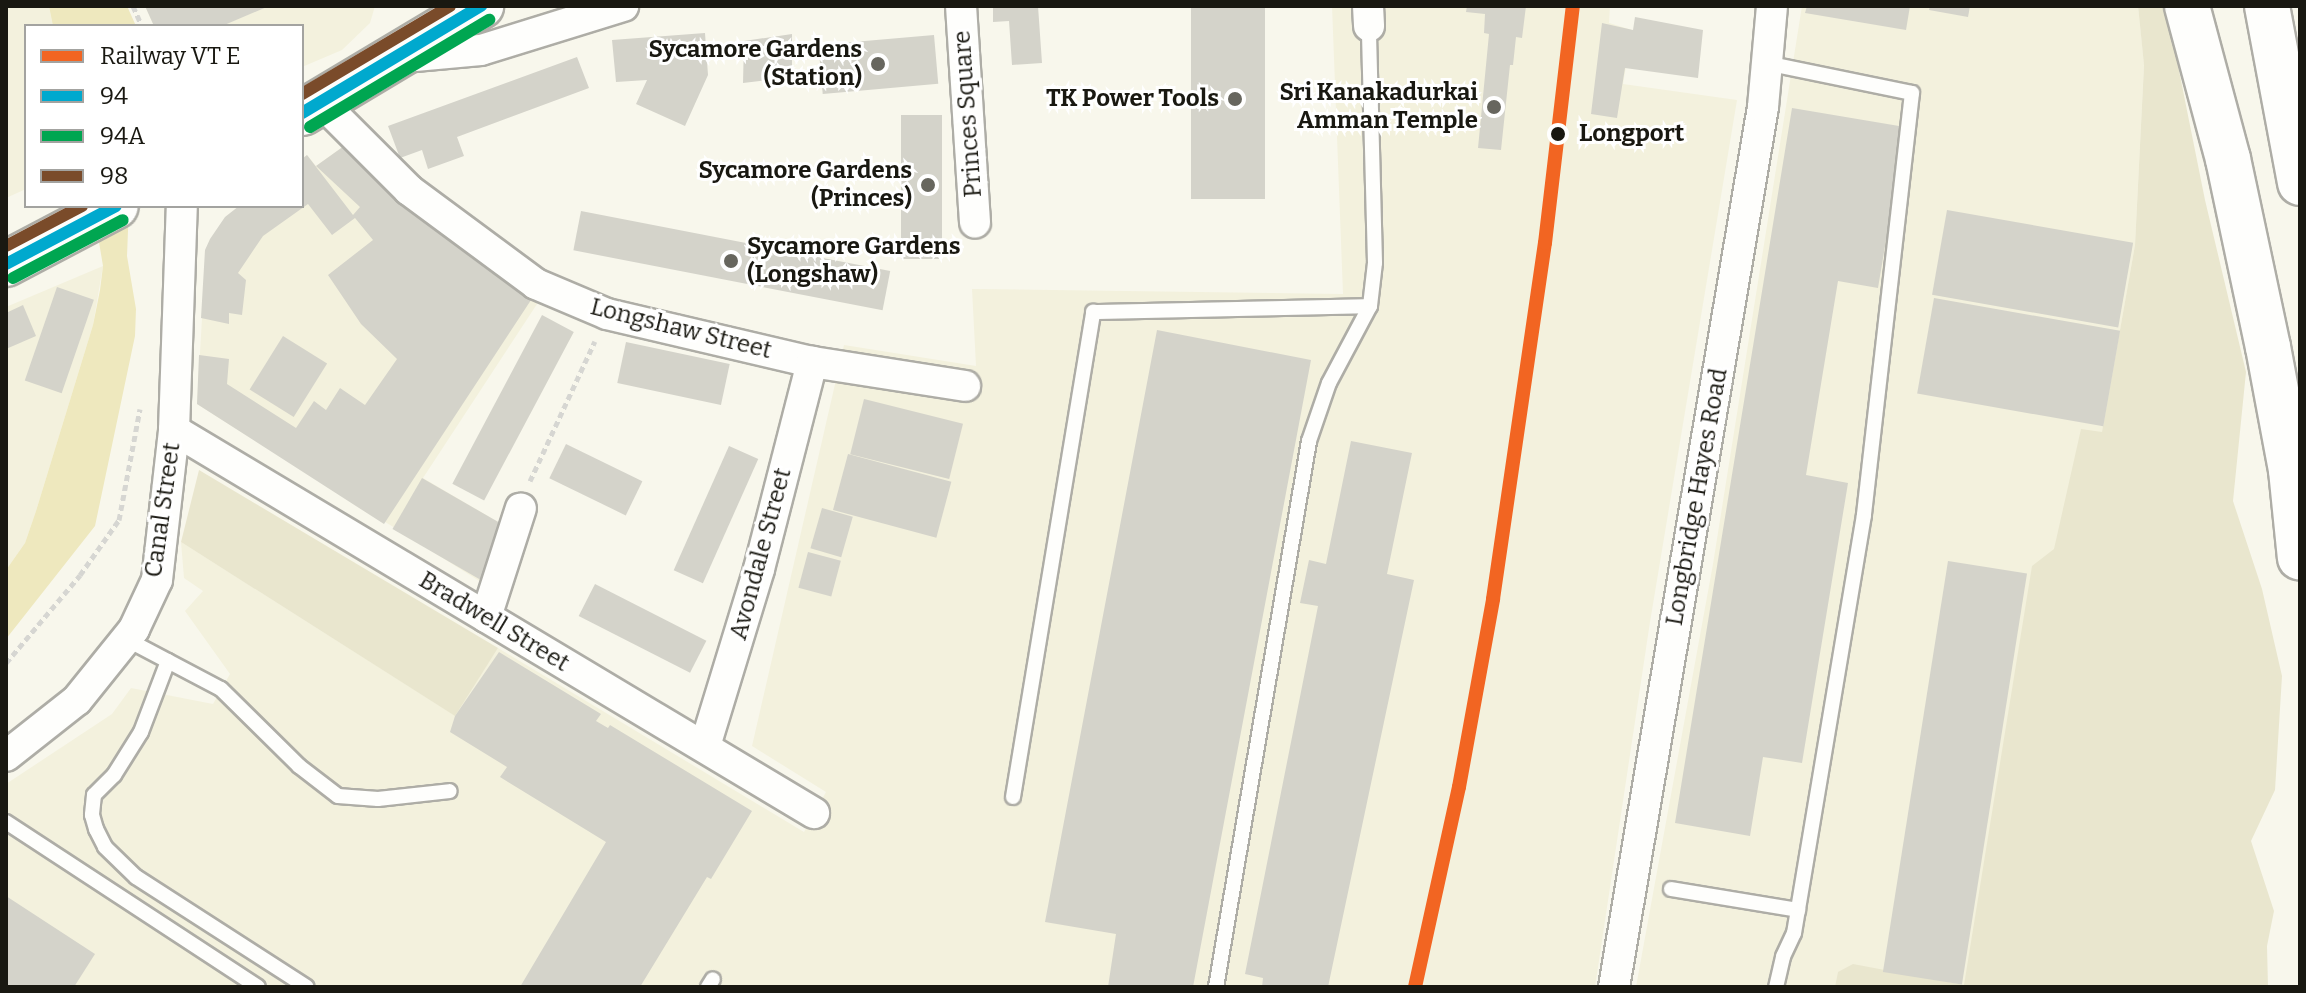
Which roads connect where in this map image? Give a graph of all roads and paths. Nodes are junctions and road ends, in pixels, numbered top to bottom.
1 (481, 6) edge
2 (623, 6) edge
3 (961, 6) edge
4 (1772, 6) edge
5 (2187, 6) edge
6 (2267, 6) edge
7 (1368, 16) edge
8 (398, 58) junction
9 (1766, 63) junction
10 (312, 108) edge
11 (2300, 183) edge
12 (112, 208) edge
13 (182, 208) edge
14 (975, 223) dead end
15 (6, 264) edge
16 (1370, 306) junction
17 (607, 314) junction
18 (812, 362) junction
19 (965, 386) dead end
20 (143, 395) dead end
21 (174, 430) junction
22 (521, 508) joint
23 (2300, 558) edge
24 (486, 617) junction
25 (126, 639) junction
26 (168, 661) junction
27 (6, 663) edge
28 (705, 746) junction
29 (6, 756) edge
30 (450, 791) dead end
31 (1013, 797) dead end
32 (814, 813) dead end
33 (6, 822) edge
34 (1671, 889) dead end
35 (1798, 910) junction
36 (258, 987) edge
37 (307, 987) edge
38 (1216, 987) edge
39 (1614, 987) edge
40 (1776, 987) edge

1 - 8 main road
2 - 8 street
3 - 14 street, Princes Square
4 - 9 street, Longbridge Hayes Road
5 - 23 main road
6 - 11 main road
7 - 16 lane
8 - 10 main road
9 - 35 lane
9 - 39 street, Longbridge Hayes Road
10 - 17 street, Longshaw Street
12 - 15 main road
13 - 21 street, Canal Street
16 - 31 lane
16 - 38 lane
17 - 18 street, Longshaw Street
17 - 22 path
18 - 19 street, Longshaw Street
18 - 28 street, Avondale Street
20 - 27 path
21 - 24 street, Bradwell Street
21 - 25 street, Canal Street
22 - 24 street
24 - 28 street, Bradwell Street
25 - 26 lane
25 - 29 street, Canal Street
26 - 30 lane
26 - 37 lane
28 - 32 street, Bradwell Street
33 - 36 lane
34 - 35 lane
35 - 40 lane

